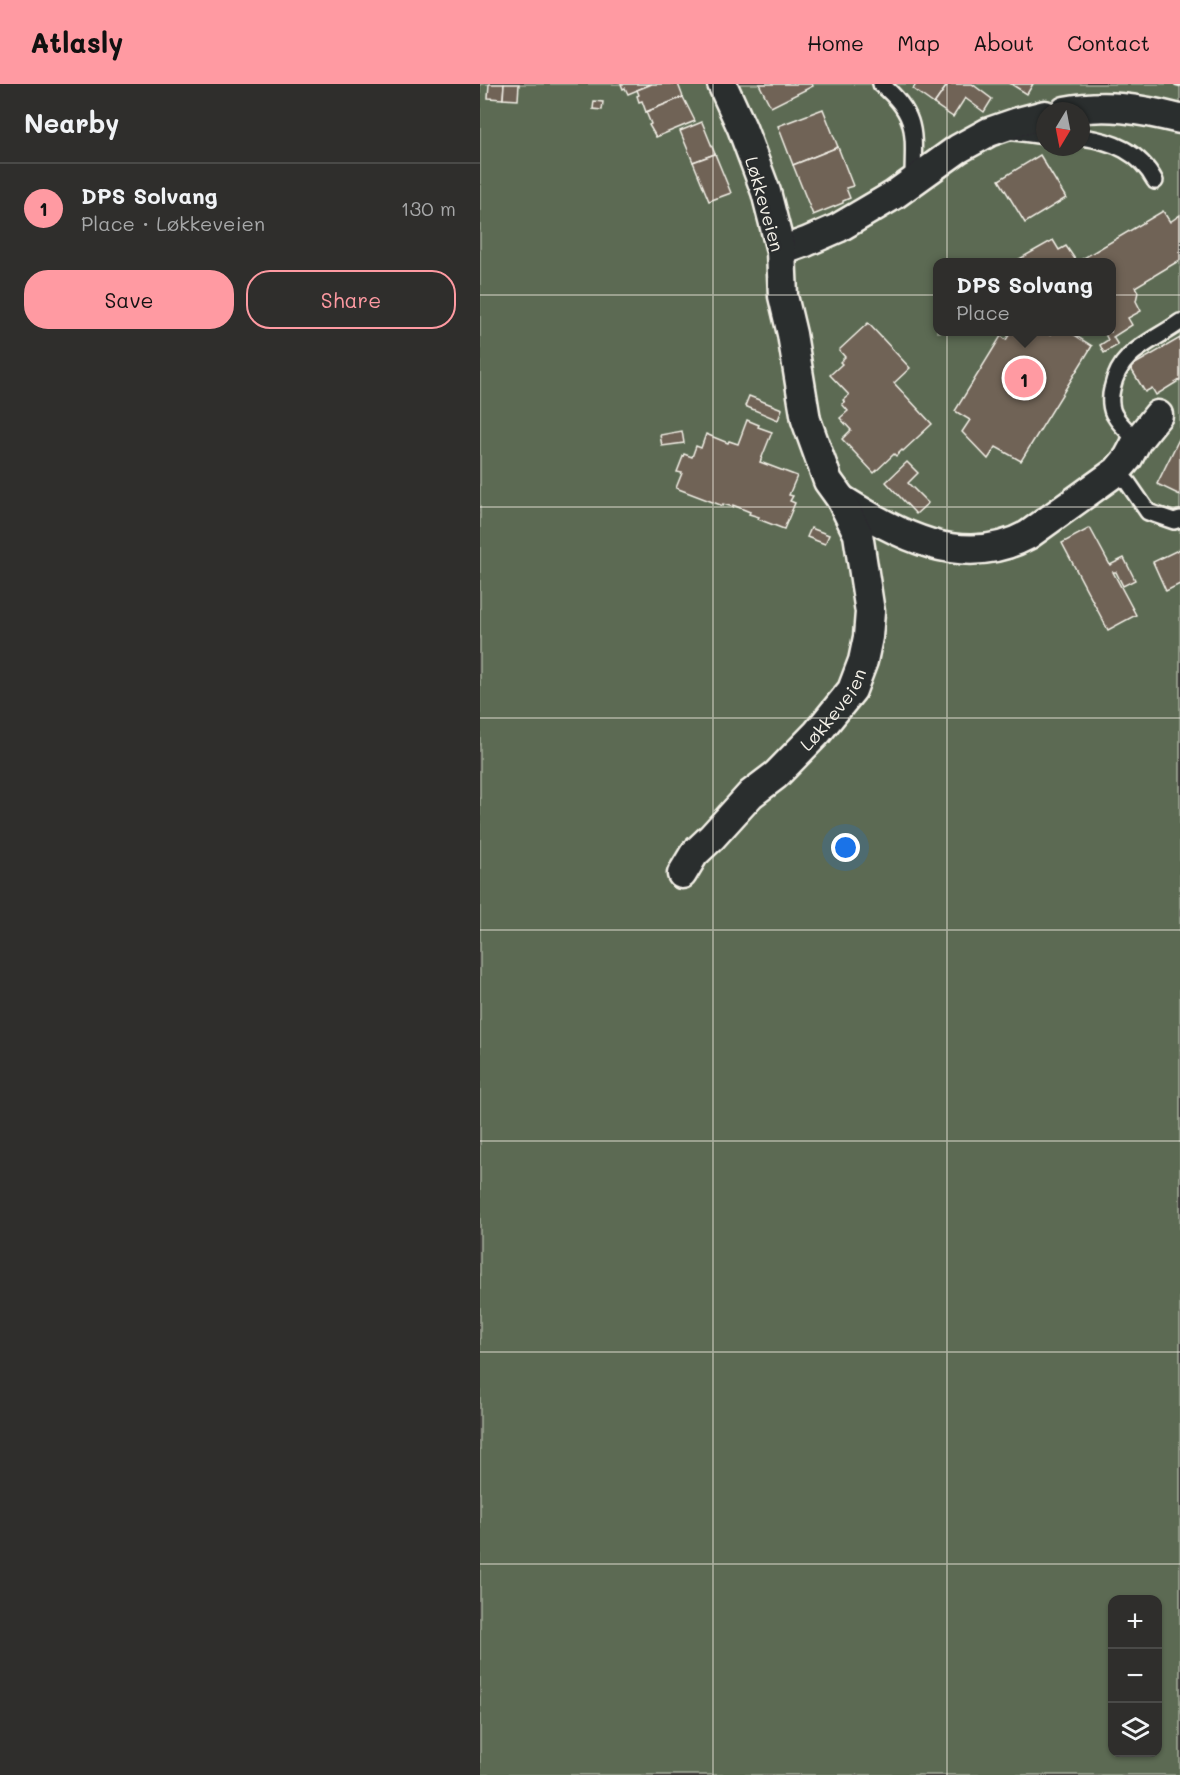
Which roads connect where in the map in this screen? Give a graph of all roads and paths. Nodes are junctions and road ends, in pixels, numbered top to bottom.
1 (722, 84) edge
2 (881, 84) edge
3 (1090, 108) edge
4 (1036, 117) edge
5 (1180, 118) edge
6 (999, 129) junction
7 (1036, 135) edge
8 (1090, 139) edge
9 (913, 180) junction
10 (1155, 181) dead end
11 (781, 251) junction
12 (1180, 322) edge
13 (1158, 415) dead end
14 (1137, 441) junction
15 (1117, 471) junction
16 (841, 499) junction
17 (1180, 519) edge
18 (682, 874) dead end

1 - 11 street, Løkkeveien
2 - 9 lane
3 - 5 street
4 - 6 street
6 - 7 lane
6 - 9 street
8 - 10 lane
9 - 11 street
11 - 16 street, Løkkeveien
12 - 14 lane
13 - 14 street, Løkkeveien
14 - 15 street, Løkkeveien
15 - 16 street, Løkkeveien
15 - 17 lane
16 - 18 street, Løkkeveien

